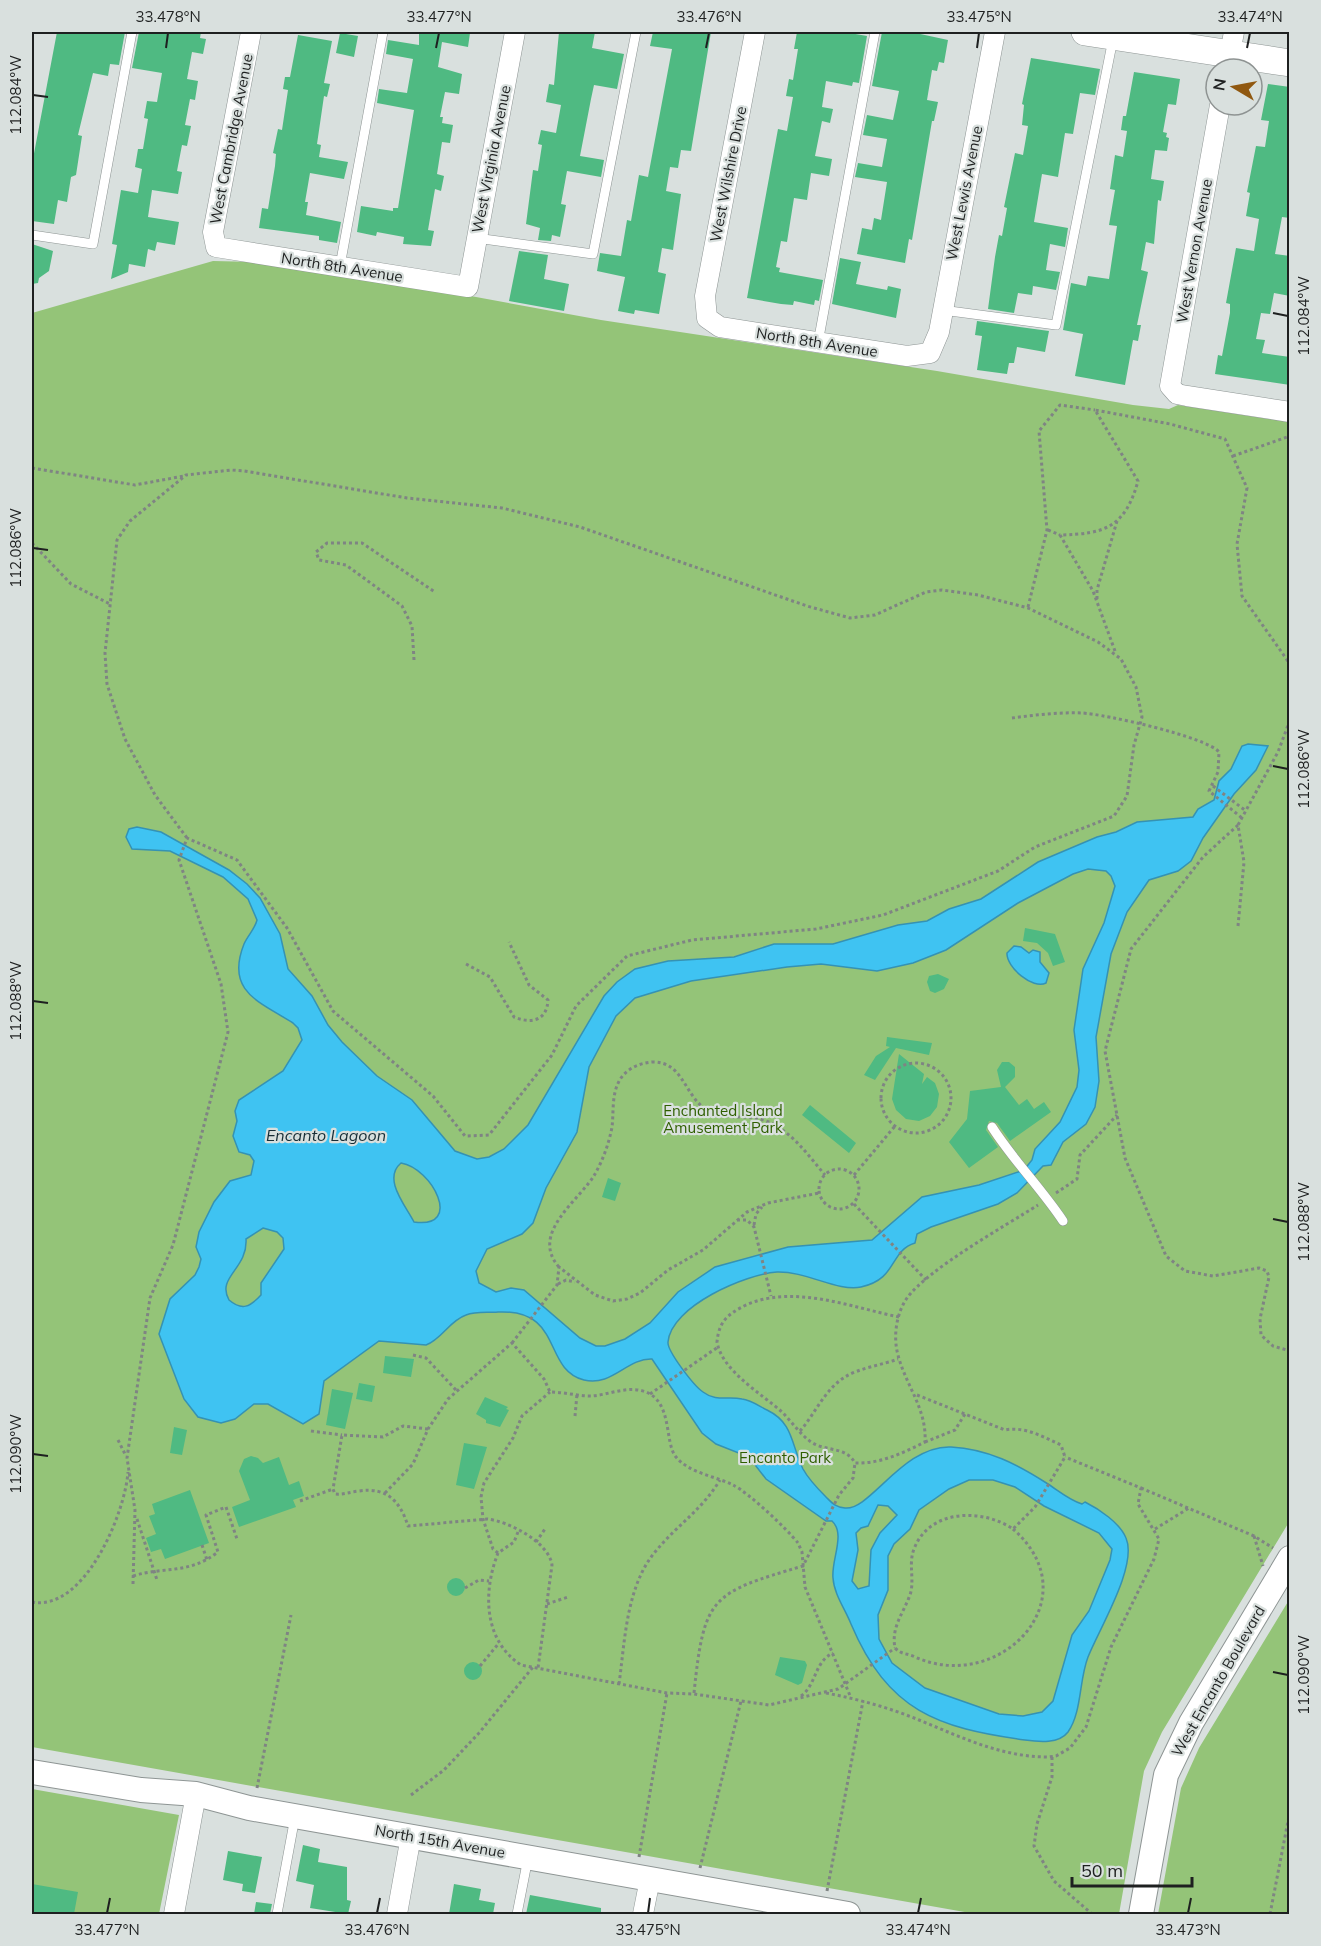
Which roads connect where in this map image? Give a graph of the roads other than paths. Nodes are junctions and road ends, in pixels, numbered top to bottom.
1 (132, 32) edge
2 (251, 32) edge
3 (383, 32) edge
4 (515, 32) edge
5 (636, 32) edge
6 (755, 32) edge
7 (874, 32) edge
8 (995, 32) edge
9 (1085, 32) edge
10 (1114, 34) edge
11 (1230, 52) edge
12 (1290, 63) edge
13 (1218, 117) edge
14 (32, 235) edge
15 (476, 238) junction
16 (216, 247) joint
17 (340, 267) junction
18 (468, 287) joint
19 (942, 310) junction
20 (707, 318) joint
21 (818, 343) junction
22 (930, 353) joint
23 (1290, 412) edge
24 (992, 1127) dead end
25 (1063, 1221) dead end
26 (1283, 1554) edge
27 (32, 1772) edge
28 (196, 1794) junction
29 (295, 1817) junction
30 (411, 1836) junction
31 (528, 1857) junction
32 (650, 1878) junction
33 (769, 1907) edge
34 (174, 1914) edge
35 (277, 1914) edge
36 (397, 1914) edge
37 (517, 1914) edge
38 (643, 1914) edge
39 (848, 1914) edge
40 (1141, 1914) edge

1 - 14 lane
2 - 16 street, West Cambridge Avenue
3 - 17 lane
4 - 15 street, West Virginia Avenue
5 - 15 lane
6 - 20 street, West Wilshire Drive
7 - 21 lane
8 - 19 street, West Lewis Avenue
9 - 10 main road
10 - 11 main road
10 - 19 lane
11 - 12 main road
13 - 23 street, West Vernon Avenue
15 - 18 street, West Virginia Avenue
16 - 17 street, North 8th Avenue
17 - 18 street, North 8th Avenue
19 - 22 street, West Lewis Avenue
20 - 21 street, North 8th Avenue
21 - 22 street, North 8th Avenue
24 - 25 lane
26 - 40 street, West Encanto Boulevard
27 - 28 street, North 15th Avenue
28 - 29 street, North 15th Avenue
28 - 34 street
29 - 30 street, North 15th Avenue
29 - 35 lane
30 - 31 street, North 15th Avenue
30 - 36 street
31 - 32 street, North 15th Avenue
31 - 37 lane
32 - 33 street, North 15th Avenue
32 - 38 street
33 - 39 street, North 15th Avenue

